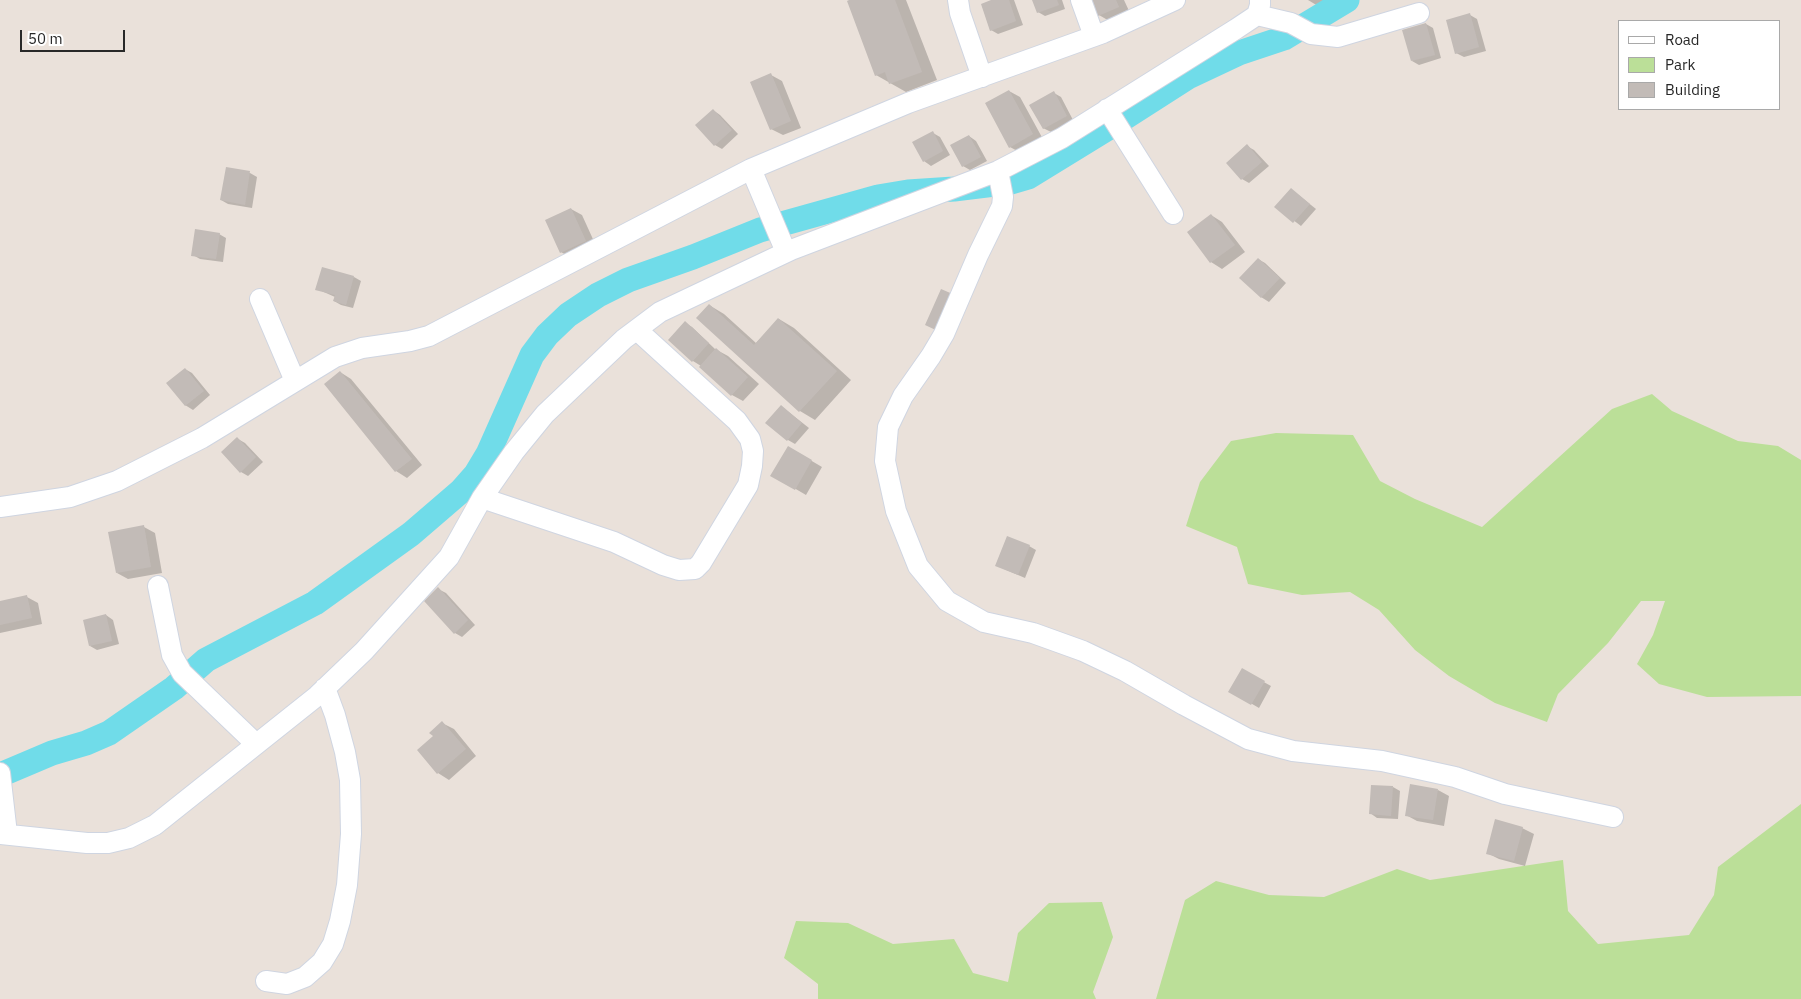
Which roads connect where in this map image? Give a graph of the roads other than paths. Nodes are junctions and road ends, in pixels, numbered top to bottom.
1 (958, 0) edge
2 (1080, 0) edge
3 (1175, 0) edge
4 (1258, 7) edge
5 (1419, 13) dead end
6 (1094, 36) junction
7 (982, 76) junction
8 (1107, 109) junction
9 (751, 169) junction
10 (998, 171) junction
11 (1173, 214) dead end
12 (786, 252) junction
13 (260, 299) dead end
14 (637, 330) junction
15 (295, 381) junction
16 (482, 498) junction
17 (0, 508) edge
18 (158, 586) dead end
19 (325, 688) junction
20 (256, 744) junction
21 (0, 773) edge
22 (1613, 817) dead end
23 (4, 834) edge
24 (266, 982) dead end

1 - 7 street
2 - 6 street
3 - 6 street
4 - 5 street
4 - 8 street
6 - 7 street
7 - 9 street
8 - 10 street
8 - 11 street
9 - 12 street
9 - 15 street
10 - 12 street
10 - 22 street
12 - 14 street
13 - 15 street
14 - 16 street
14 - 16 street
15 - 17 street
16 - 19 street
18 - 20 street
19 - 20 street
19 - 24 street
20 - 23 street
21 - 23 street

